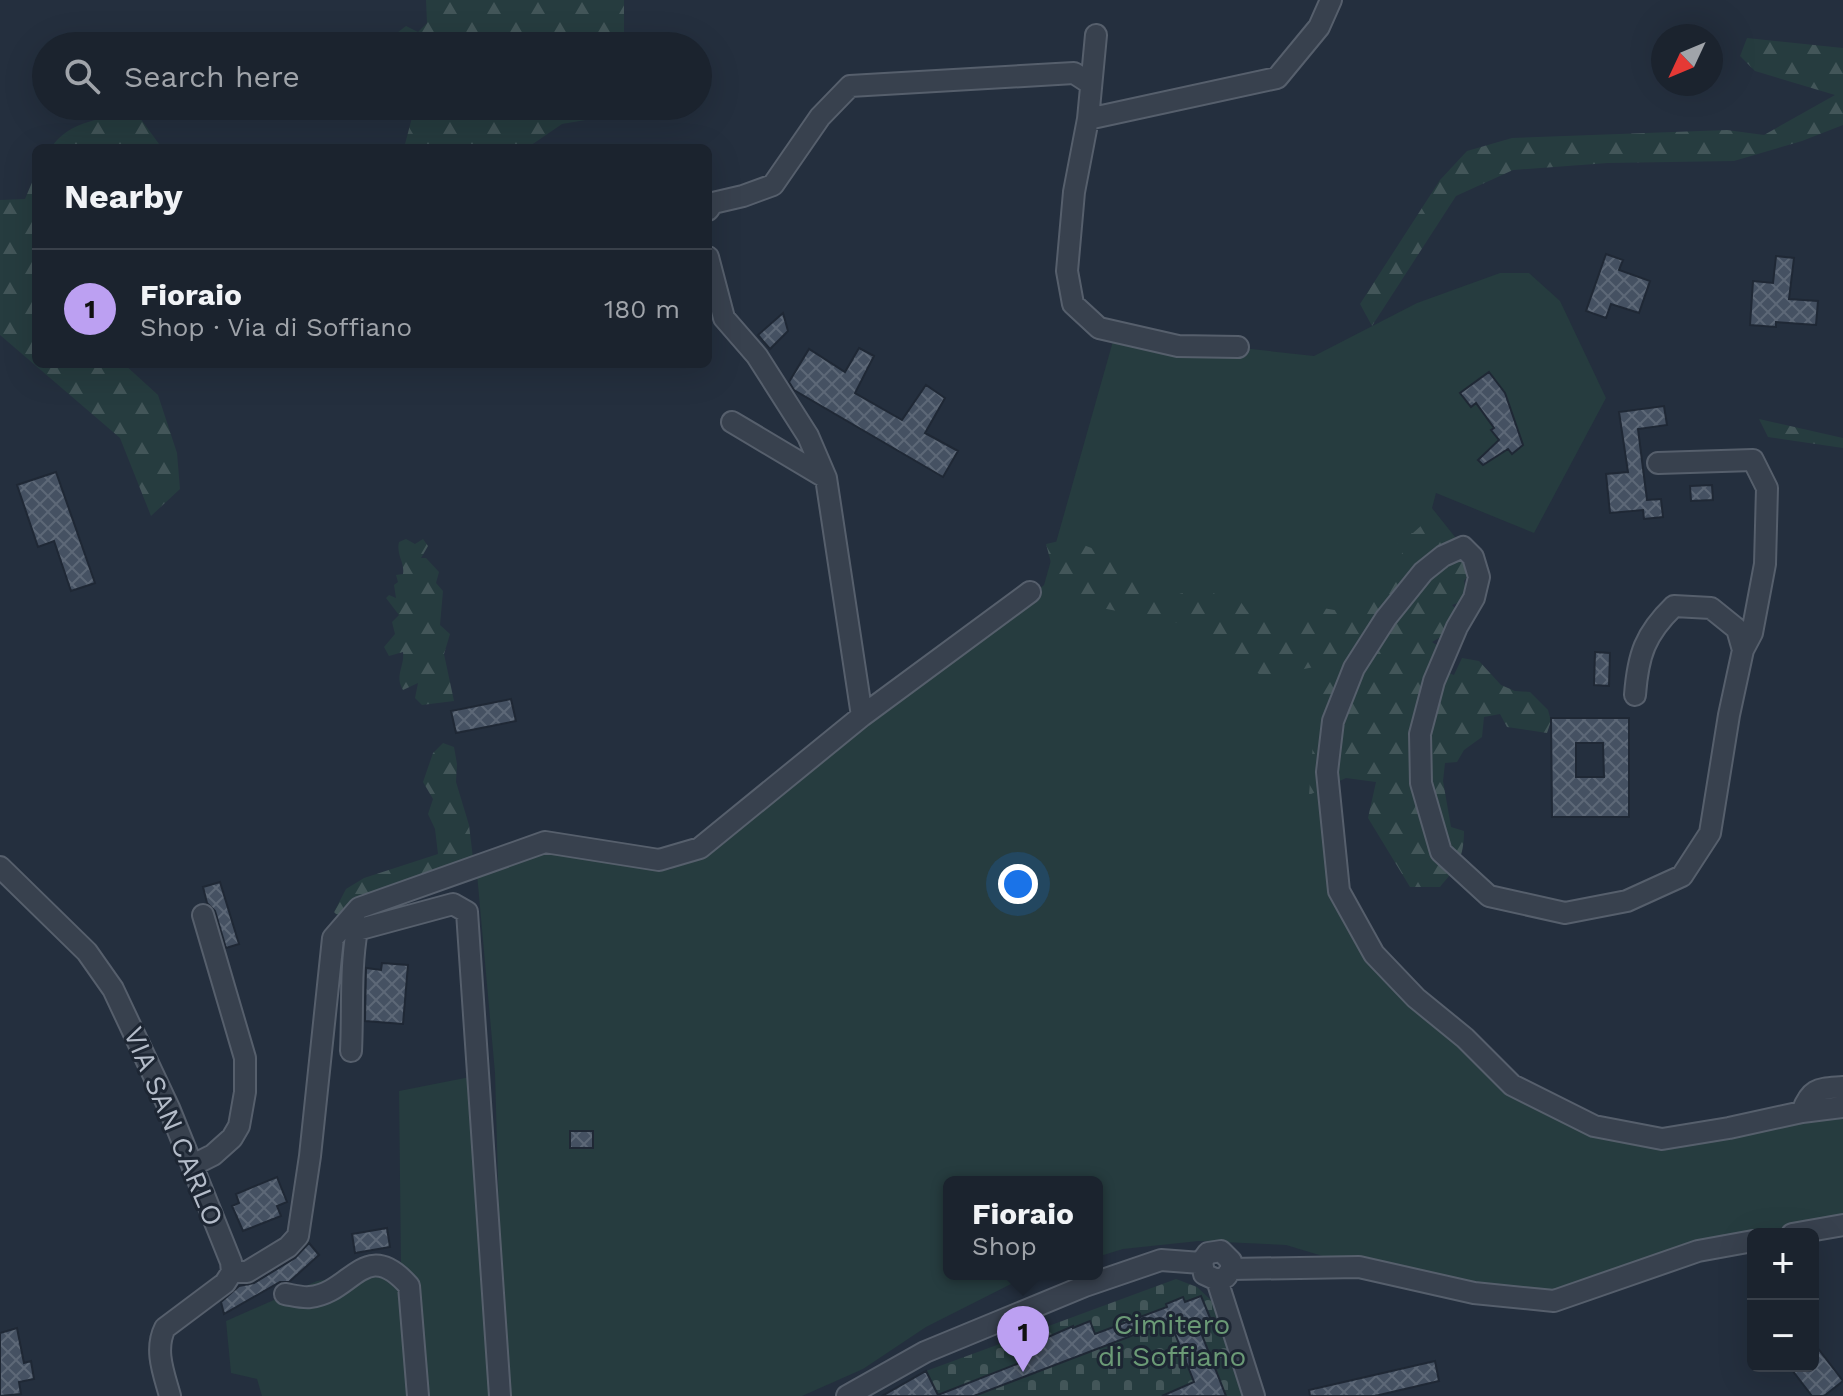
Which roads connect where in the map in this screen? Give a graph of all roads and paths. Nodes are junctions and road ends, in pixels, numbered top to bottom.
1 (1331, 0) edge
2 (1096, 35) dead end
3 (1091, 84) junction
4 (1088, 119) junction
5 (712, 204) edge
6 (712, 272) edge
7 (1238, 347) dead end
8 (732, 422) dead end
9 (1658, 463) dead end
10 (826, 478) junction
11 (1030, 592) dead end
12 (1743, 650) junction
13 (1635, 695) dead end
14 (862, 716) junction
15 (0, 867) edge
16 (203, 915) dead end
17 (351, 1051) dead end
18 (1843, 1087) edge
19 (1843, 1107) edge
20 (1802, 1112) junction
21 (193, 1165) junction
22 (1843, 1225) edge
23 (1819, 1229) edge
24 (1747, 1242) edge
25 (232, 1272) junction
26 (1224, 1275) junction
27 (1103, 1280) edge
28 (1103, 1280) edge
29 (285, 1294) dead end
30 (170, 1396) edge
31 (418, 1396) edge
32 (500, 1396) edge
33 (847, 1396) edge
34 (1254, 1396) edge

1 - 4 street
2 - 3 street
3 - 4 street
3 - 5 street
4 - 7 street
6 - 10 street
8 - 10 street
9 - 12 street
10 - 14 street
11 - 14 street
12 - 13 street
12 - 20 street
14 - 25 street
15 - 21 street, VIA SAN CARLO
16 - 21 street
17 - 32 street
18 - 20 street
19 - 20 street
21 - 25 street, VIA SAN CARLO
22 - 23 street
24 - 26 street
25 - 30 street
26 - 27 street
26 - 34 street
28 - 33 street
29 - 31 street

